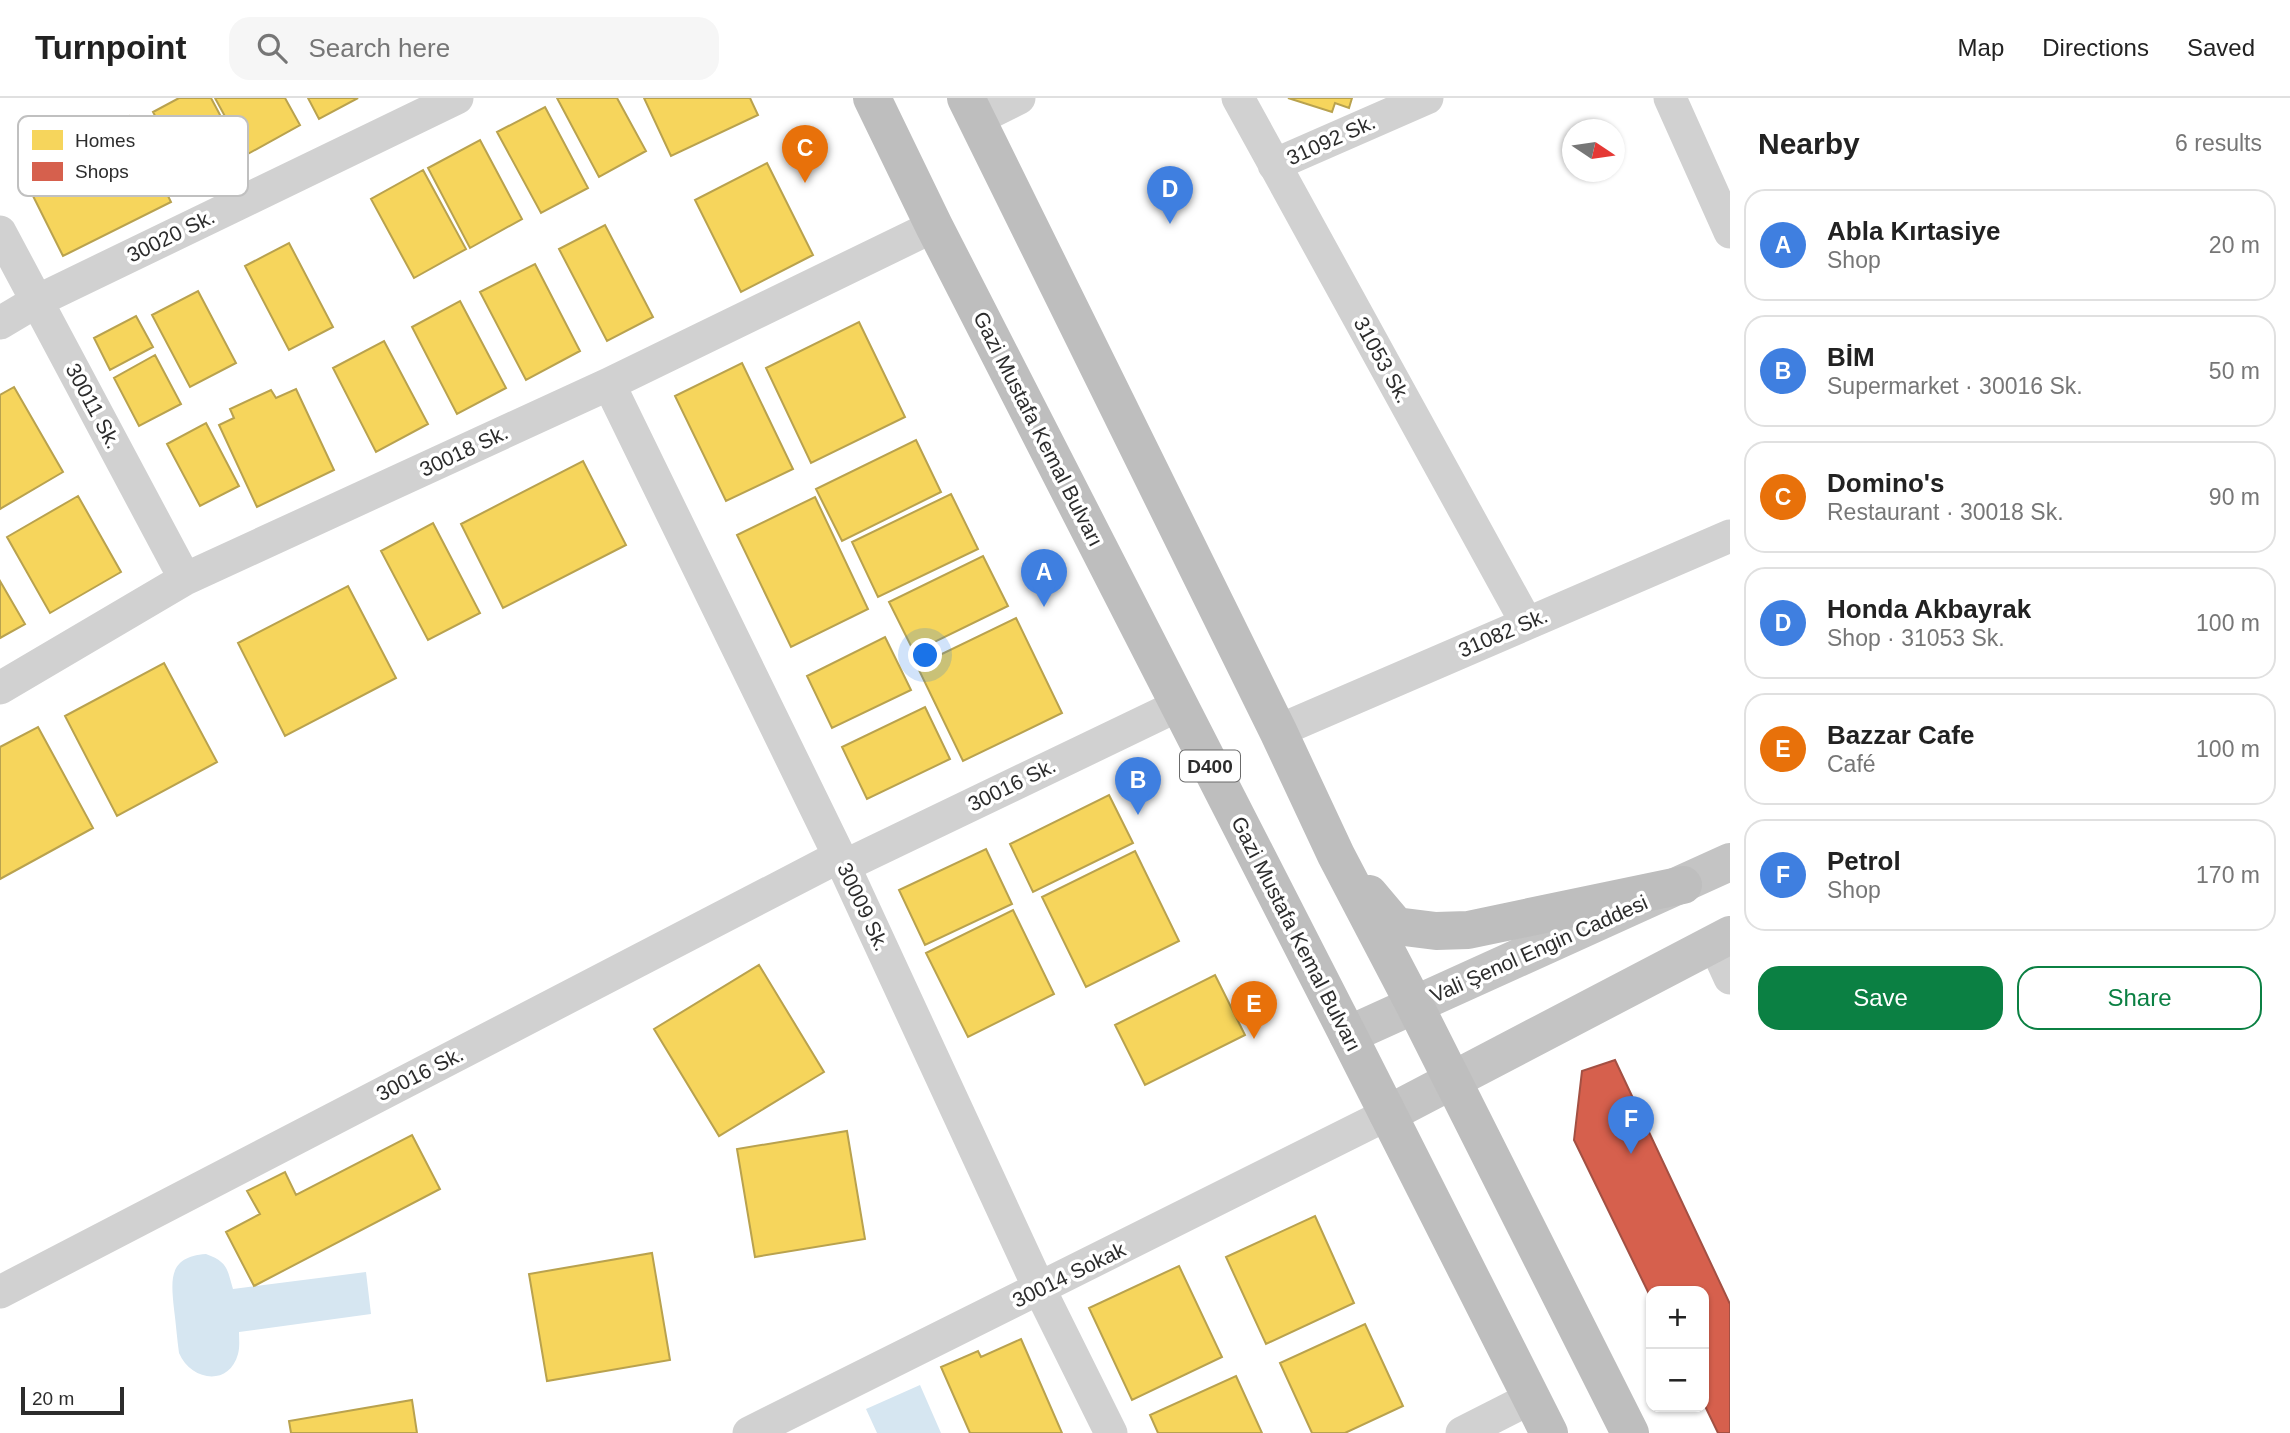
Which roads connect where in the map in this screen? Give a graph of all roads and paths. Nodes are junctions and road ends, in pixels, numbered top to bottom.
1 (457, 98) edge
2 (872, 98) edge
3 (1018, 98) edge
4 (1238, 98) edge
5 (1427, 98) edge
6 (1670, 98) edge
7 (971, 109) edge
8 (1274, 165) junction
9 (934, 226) junction
10 (0, 232) edge
11 (1730, 232) edge
12 (37, 301) junction
13 (0, 323) edge
14 (608, 384) junction
15 (1730, 536) edge
16 (185, 579) junction
17 (1527, 622) junction
18 (0, 688) edge
19 (1179, 705) junction
20 (1278, 731) junction
21 (1336, 855) junction
22 (842, 861) junction
23 (1730, 862) edge
24 (1682, 885) junction
25 (1722, 939) edge
26 (1730, 978) edge
27 (1414, 1004) junction
28 (1348, 1035) junction
29 (1452, 1080) junction
30 (1388, 1114) junction
31 (1040, 1290) junction
32 (0, 1292) edge
33 (1531, 1398) junction
34 (749, 1433) edge
35 (1111, 1433) edge
36 (1462, 1433) edge
37 (1549, 1433) edge
38 (1630, 1433) edge

1 - 12 street, 30020 Sk.
2 - 9 highway, Gazi Mustafa Kemal Bulvarı / D400
3 - 7 street
4 - 8 street, 31053 Sk.
5 - 8 street, 31092 Sk.
6 - 11 street
7 - 20 highway
8 - 17 street, 31053 Sk.
9 - 14 street, 30018 Sk.
9 - 19 highway, Gazi Mustafa Kemal Bulvarı / D400
10 - 12 street, 30011 Sk.
12 - 13 street, 30020 Sk.
12 - 16 street, 30011 Sk.
14 - 16 street, 30018 Sk.
14 - 22 street, 30009 Sk.
15 - 17 street, 31082 Sk.
16 - 18 street, 30018 Sk.
17 - 20 street, 31082 Sk.
19 - 22 street, 30016 Sk.
19 - 28 highway, Gazi Mustafa Kemal Bulvarı / D400
20 - 21 highway
21 - 24 highway
21 - 27 highway
22 - 31 street, 30009 Sk.
22 - 32 street, 30016 Sk.
23 - 24 main road, Vali Şenol Engin Caddesi
24 - 27 main road, Vali Şenol Engin Caddesi
25 - 26 street
25 - 29 main road
27 - 28 main road, Vali Şenol Engin Caddesi
27 - 29 highway
28 - 30 highway, Gazi Mustafa Kemal Bulvarı / D400
29 - 30 main road
29 - 38 highway
30 - 31 street, 30014 Sokak
30 - 33 highway, Gazi Mustafa Kemal Bulvarı / D400
31 - 34 street, 30014 Sokak
31 - 35 street, 30009 Sk.
33 - 36 street
33 - 37 highway, Gazi Mustafa Kemal Bulvarı / D400

